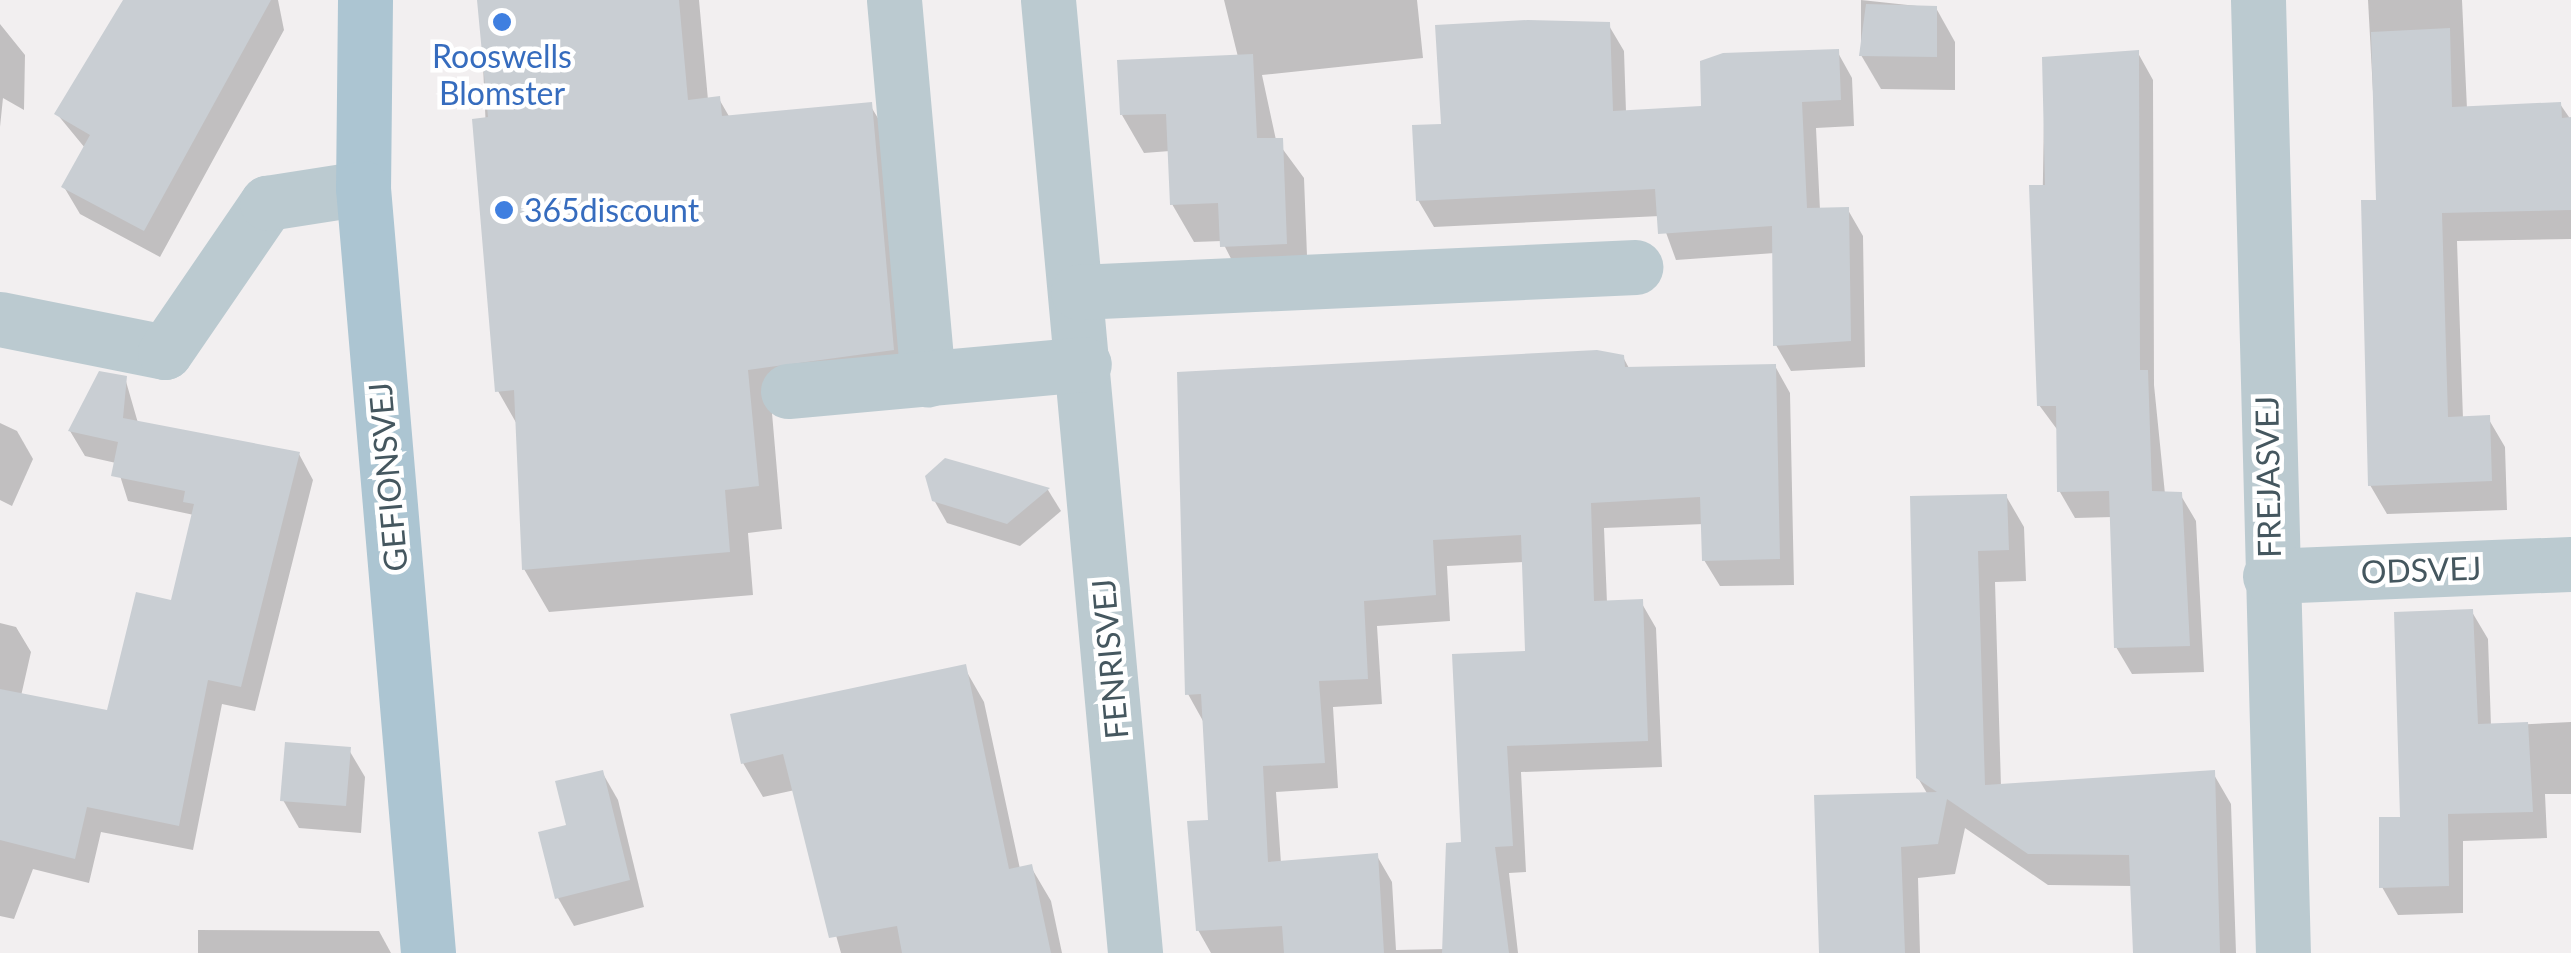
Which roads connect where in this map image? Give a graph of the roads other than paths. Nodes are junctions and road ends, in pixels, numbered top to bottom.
1 (364, 0) edge
2 (894, 0) edge
3 (1048, 0) edge
4 (2258, 0) edge
5 (363, 188) junction
6 (1636, 267) dead end
7 (1078, 292) junction
8 (0, 319) edge
9 (1084, 364) junction
10 (928, 378) junction
11 (788, 392) dead end
12 (2571, 564) edge
13 (2270, 576) junction
14 (428, 953) edge
15 (1135, 953) edge
16 (2283, 953) edge

1 - 5 main road, GEFIONSVEJ
2 - 10 street
3 - 7 street, FENRISVEJ
4 - 13 street, FREJASVEJ
5 - 8 street
5 - 14 main road, GEFIONSVEJ
6 - 7 street
7 - 9 street, FENRISVEJ
9 - 10 street
9 - 15 street, FENRISVEJ
10 - 11 street
12 - 13 street, ODSVEJ
13 - 16 street, FREJASVEJ

